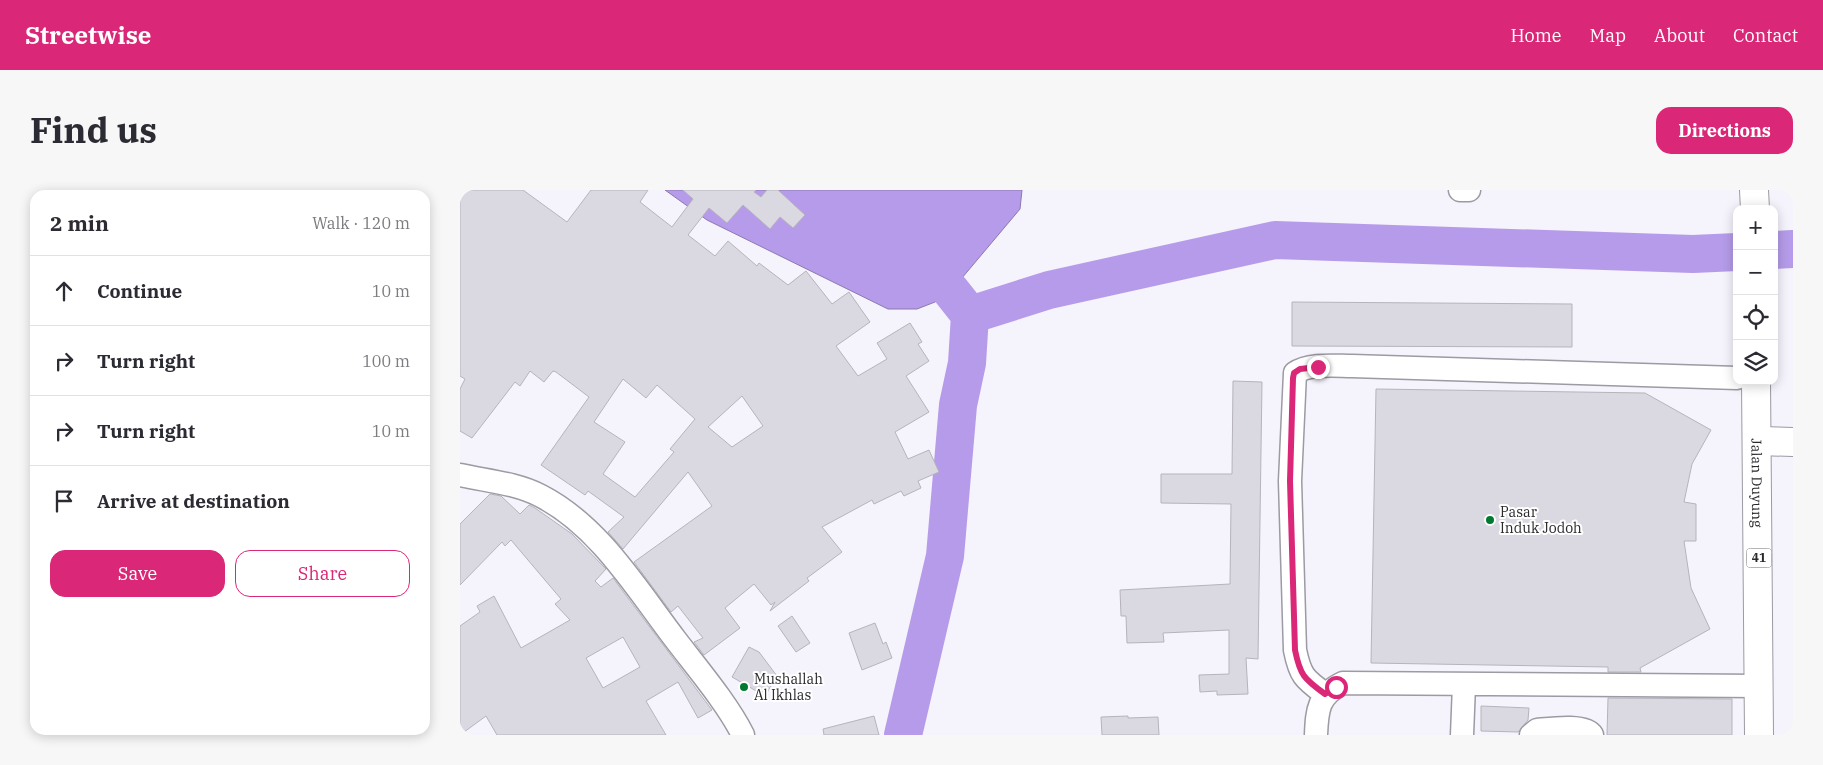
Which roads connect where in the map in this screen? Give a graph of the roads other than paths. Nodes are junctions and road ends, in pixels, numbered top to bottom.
1 (1460, 190) edge
2 (1469, 190) edge
3 (1754, 190) edge
4 (1755, 205) edge
5 (1733, 378) edge
6 (1756, 385) edge
7 (1758, 441) junction
8 (1793, 442) edge
9 (460, 475) edge
10 (1464, 685) junction
11 (1760, 686) junction
12 (1325, 694) junction
13 (743, 735) edge
14 (1316, 735) edge
15 (1462, 735) edge
16 (1531, 735) edge
17 (1592, 735) edge
18 (1759, 735) edge

1 - 2 street
3 - 4 highway
5 - 12 street
6 - 7 highway, Jalan Duyung / 41
7 - 8 highway
7 - 11 highway, Jalan Duyung / 41
9 - 13 street
10 - 11 street
10 - 12 street
10 - 15 street
11 - 18 highway, Jalan Duyung / 41
12 - 14 street
16 - 17 street

